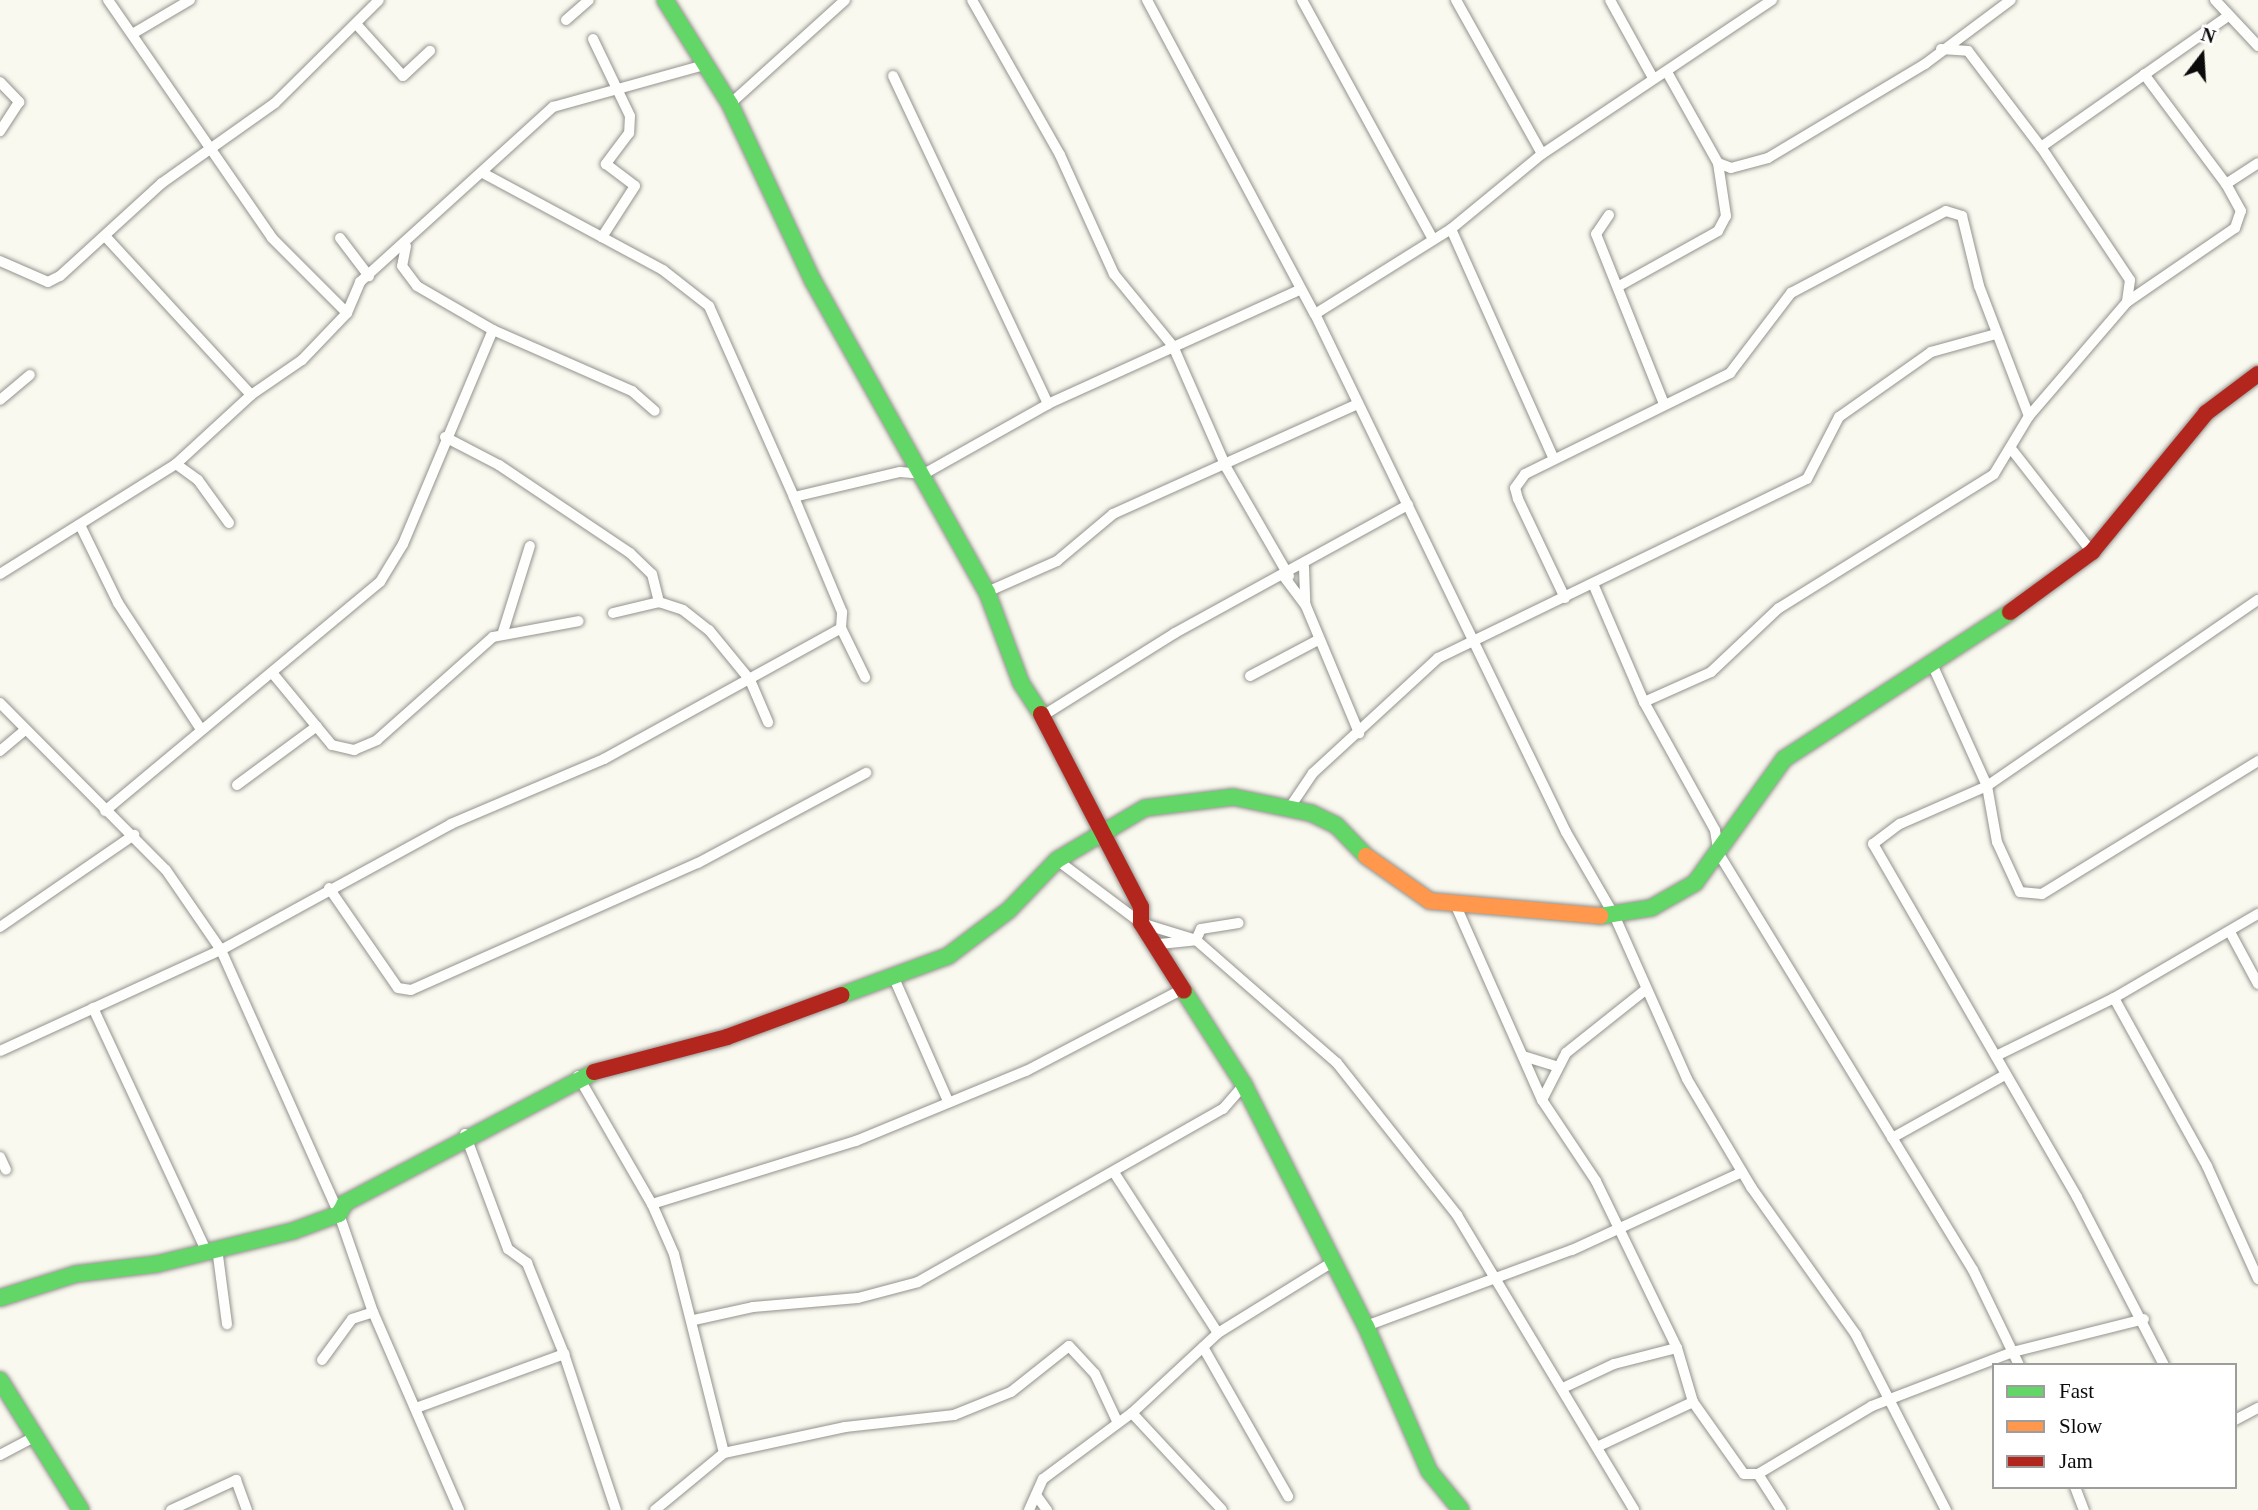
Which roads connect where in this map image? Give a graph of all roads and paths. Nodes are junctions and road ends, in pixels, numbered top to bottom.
1 (108, 0) edge
2 (190, 0) edge
3 (379, 0) edge
4 (589, 0) edge
5 (665, 0) edge
6 (845, 0) edge
7 (972, 0) edge
8 (1147, 0) edge
9 (1302, 0) edge
10 (1456, 0) edge
11 (1610, 0) edge
12 (1772, 0) edge
13 (2011, 0) edge
14 (2215, 0) edge
15 (1759, 4) edge
16 (2228, 16) junction
17 (566, 20) dead end
18 (358, 26) junction
19 (1966, 30) junction
20 (134, 33) junction
21 (593, 39) dead end
22 (2258, 46) edge
23 (1941, 49) junction
24 (429, 51) dead end
25 (1968, 51) junction
26 (704, 65) junction
27 (1667, 72) junction
28 (2144, 74) junction
29 (893, 76) dead end
30 (1653, 78) junction
31 (0, 82) edge
32 (618, 86) junction
33 (730, 104) junction
34 (0, 131) edge
35 (2041, 147) junction
36 (210, 149) junction
37 (1542, 154) junction
38 (1718, 163) junction
39 (2258, 163) edge
40 (485, 174) junction
41 (2226, 184) junction
42 (1609, 215) dead end
43 (1451, 229) junction
44 (106, 236) junction
45 (602, 237) junction
46 (1432, 237) junction
47 (340, 238) dead end
48 (406, 246) junction
49 (0, 261) edge
50 (385, 262) junction
51 (369, 276) junction
52 (406, 276) junction
53 (2130, 280) junction
54 (1621, 285) junction
55 (2149, 287) junction
56 (1297, 291) junction
57 (2127, 302) junction
58 (347, 313) junction
59 (1315, 314) junction
60 (493, 330) junction
61 (1996, 334) junction
62 (1173, 346) junction
63 (2258, 374) edge
64 (30, 375) dead end
65 (251, 395) junction
66 (0, 400) edge
67 (1048, 404) junction
68 (1664, 404) junction
69 (1356, 405) junction
70 (655, 411) dead end
71 (2029, 416) junction
72 (445, 437) junction
73 (2013, 450) junction
74 (1553, 457) junction
75 (176, 464) junction
76 (1226, 467) junction
77 (924, 474) junction
78 (794, 497) junction
79 (1408, 505) junction
80 (229, 523) dead end
81 (81, 527) junction
82 (530, 546) dead end
83 (2092, 552) junction
84 (1304, 567) junction
85 (0, 574) edge
86 (1287, 577) junction
87 (1594, 586) junction
88 (987, 592) junction
89 (1564, 598) junction
90 (2258, 600) edge
91 (659, 602) junction
92 (1306, 606) junction
93 (613, 612) dead end
94 (579, 621) dead end
95 (841, 628) junction
96 (503, 632) junction
97 (1318, 640) junction
98 (1475, 642) junction
99 (1932, 664) junction
100 (274, 675) junction
101 (1250, 676) dead end
102 (865, 677) dead end
103 (750, 680) junction
104 (1644, 702) junction
105 (0, 703) edge
106 (1044, 715) junction
107 (768, 722) dead end
108 (317, 726) junction
109 (201, 728) junction
110 (25, 730) junction
111 (1359, 733) junction
112 (0, 751) edge
113 (2258, 761) edge
114 (866, 773) dead end
115 (237, 785) dead end
116 (1987, 786) junction
117 (1290, 807) junction
118 (106, 811) junction
119 (1101, 830) junction
120 (134, 835) junction
121 (1719, 854) junction
122 (1057, 860) junction
123 (329, 888) junction
124 (1456, 906) junction
125 (2258, 914) edge
126 (1615, 917) junction
127 (1141, 923) junction
128 (1239, 923) dead end
129 (0, 927) edge
130 (2230, 932) junction
131 (1196, 940) junction
132 (1160, 944) junction
133 (221, 950) junction
134 (894, 978) junction
135 (2258, 984) edge
136 (1185, 988) junction
137 (1644, 991) junction
138 (2114, 998) junction
139 (93, 1008) junction
140 (0, 1051) edge
141 (1521, 1054) junction
142 (1996, 1056) junction
143 (1556, 1066) junction
144 (578, 1076) junction
145 (2003, 1076) junction
146 (1244, 1085) junction
147 (947, 1099) junction
148 (1542, 1100) junction
149 (465, 1134) junction
150 (1892, 1138) junction
151 (0, 1157) edge
152 (6, 1170) dead end
153 (1742, 1172) junction
154 (1115, 1174) junction
155 (652, 1203) junction
156 (339, 1214) junction
157 (1619, 1230) junction
158 (211, 1249) junction
159 (1331, 1263) junction
160 (1492, 1277) junction
161 (2258, 1279) edge
162 (0, 1298) edge
163 (373, 1312) junction
164 (2144, 1319) junction
165 (694, 1320) junction
166 (227, 1324) dead end
167 (1366, 1326) junction
168 (1218, 1333) junction
169 (1203, 1347) junction
170 (1677, 1349) junction
171 (2013, 1352) junction
172 (564, 1354) junction
173 (322, 1360) dead end
174 (2019, 1363) edge
175 (2163, 1363) edge
176 (0, 1380) edge
177 (1565, 1387) junction
178 (1888, 1401) junction
179 (1693, 1402) junction
180 (416, 1408) junction
181 (2258, 1408) edge
182 (1132, 1413) junction
183 (2237, 1419) edge
184 (1117, 1421) junction
185 (36, 1436) junction
186 (1600, 1446) junction
187 (724, 1453) junction
188 (0, 1455) edge
189 (1758, 1474) junction
190 (2076, 1489) edge
191 (1035, 1495) junction
192 (1288, 1496) dead end
193 (81, 1510) edge
194 (171, 1510) edge
195 (247, 1510) edge
196 (459, 1510) edge
197 (616, 1510) edge
198 (656, 1510) edge
199 (1029, 1510) edge
200 (1047, 1510) edge
201 (1222, 1510) edge
202 (1461, 1510) edge
203 (1634, 1510) edge
204 (1781, 1510) edge
205 (1946, 1510) edge
206 (2084, 1510) edge

1 - 20 street
2 - 20 street
3 - 18 street
4 - 17 street
5 - 26 street
6 - 33 street
7 - 62 street
8 - 56 street
9 - 46 street
10 - 37 street
11 - 30 street
12 - 15 street
13 - 19 street
14 - 16 street
15 - 27 street
16 - 22 street
16 - 28 street
18 - 24 street
18 - 36 street
19 - 23 street
19 - 25 street
20 - 36 street
21 - 32 street
23 - 25 street
23 - 38 street
25 - 35 street
26 - 32 street
26 - 33 street
27 - 30 street
27 - 38 street
28 - 35 street
28 - 41 street
29 - 67 street
30 - 37 street
31 - 34 street
32 - 40 street
32 - 45 street
33 - 77 street
35 - 53 street
36 - 44 street
36 - 58 street
37 - 43 street
38 - 54 street
39 - 41 street
40 - 45 street
40 - 48 street
41 - 55 street
42 - 54 street
43 - 46 street
43 - 74 street
44 - 49 street
44 - 65 street
45 - 78 street
46 - 59 street
47 - 51 street
48 - 50 street
48 - 52 street
50 - 51 street
50 - 52 street
51 - 58 street
52 - 60 street
53 - 55 street
53 - 57 street
54 - 68 street
55 - 57 street
56 - 59 street
56 - 62 street
57 - 71 street
58 - 65 street
59 - 69 street
60 - 70 street
60 - 72 street
61 - 68 street
61 - 71 street
61 - 87 street
62 - 67 street
62 - 76 street
63 - 83 street
64 - 66 street
65 - 75 street
67 - 77 street
68 - 74 street
69 - 76 street
69 - 79 street
71 - 73 street
72 - 91 street
72 - 100 street
73 - 83 street
73 - 104 street
74 - 89 street
75 - 80 street
75 - 81 street
76 - 86 street
76 - 88 street
77 - 78 street
77 - 88 street
78 - 95 street
79 - 84 street
79 - 98 street
81 - 85 street
81 - 109 street
82 - 96 street
83 - 99 street
84 - 86 street
84 - 92 street
86 - 92 street
86 - 106 street
87 - 89 street
87 - 104 street
88 - 106 street
89 - 98 street
90 - 116 street
91 - 93 street
91 - 103 street
92 - 97 street
94 - 96 street
95 - 102 street
95 - 103 street
96 - 108 street
97 - 101 street
97 - 111 street
98 - 111 street
98 - 126 street
99 - 116 street
99 - 121 street
100 - 108 street
100 - 109 street
103 - 107 street
103 - 123 street
104 - 121 street
105 - 110 street
106 - 119 street
108 - 115 street
109 - 118 street
110 - 112 street
110 - 118 street
111 - 117 street
113 - 116 street
114 - 123 street
116 - 142 street
117 - 119 street
117 - 124 street
118 - 120 street
119 - 122 street
119 - 127 street
120 - 129 street
120 - 133 street
121 - 126 street
121 - 150 street
122 - 127 street
122 - 134 street
123 - 133 street
124 - 126 street
124 - 141 street
125 - 130 street
126 - 137 street
127 - 131 street
127 - 132 street
128 - 131 street
130 - 135 street
130 - 138 street
131 - 132 street
131 - 160 street
132 - 136 street
133 - 139 street
133 - 156 street
134 - 144 street
134 - 147 street
136 - 146 street
136 - 147 street
137 - 143 street
137 - 153 street
138 - 142 street
138 - 161 street
139 - 140 street
139 - 158 street
141 - 143 street
141 - 148 street
142 - 145 street
143 - 148 street
144 - 149 street
144 - 155 street
145 - 150 street
145 - 164 street
146 - 154 street
146 - 159 street
147 - 155 street
148 - 157 street
149 - 156 street
149 - 172 street
150 - 171 street
151 - 152 street
153 - 157 street
153 - 178 street
154 - 165 street
154 - 168 street
155 - 165 street
156 - 158 street
156 - 163 street
157 - 160 street
157 - 170 street
158 - 162 street
158 - 166 street
159 - 167 street
159 - 168 street
160 - 167 street
160 - 177 street
163 - 173 street
163 - 180 street
164 - 171 street
164 - 175 street
165 - 187 street
167 - 202 street
168 - 169 street
169 - 182 street
169 - 192 street
170 - 177 street
170 - 179 street
171 - 174 street
171 - 178 street
172 - 180 street
172 - 197 street
176 - 185 street
177 - 186 street
178 - 189 street
178 - 205 street
179 - 186 street
179 - 189 street
180 - 196 street
181 - 183 street
182 - 184 street
182 - 201 street
184 - 187 street
184 - 191 street
185 - 188 street
185 - 193 street
186 - 203 street
187 - 198 street
189 - 204 street
190 - 206 street
191 - 199 street
191 - 200 street
194 - 195 street

